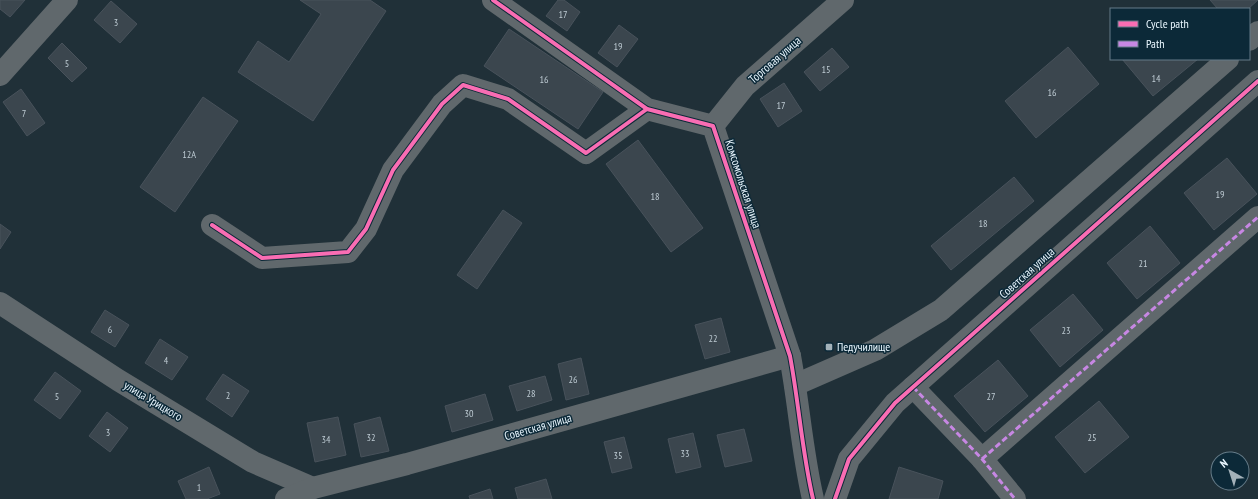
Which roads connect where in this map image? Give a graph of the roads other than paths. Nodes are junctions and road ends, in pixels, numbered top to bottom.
1 (67, 0) edge
2 (493, 0) edge
3 (843, 0) edge
4 (1258, 32) edge
5 (1250, 39) edge
6 (1227, 60) edge
7 (4, 63) edge
8 (1258, 81) edge
9 (647, 109) junction
10 (713, 126) junction
11 (1258, 217) edge
12 (212, 225) dead end
13 (0, 303) edge
14 (790, 356) junction
15 (795, 385) junction
16 (913, 387) junction
17 (982, 459) junction
18 (313, 488) junction
19 (286, 499) edge
20 (813, 499) edge
21 (835, 499) edge
22 (1015, 499) edge

1 - 7 street
2 - 9 street
3 - 10 street, Торговая улица
4 - 5 street
6 - 15 street
8 - 16 street, Советская улица
9 - 10 street
9 - 12 street
10 - 14 street, Комсомольская улица
11 - 17 street
13 - 18 street, улица Урицкого
14 - 15 street, Комсомольская улица
14 - 18 street, Советская улица
15 - 20 street, Комсомольская улица
16 - 17 street
16 - 21 street, Советская улица
17 - 22 street
18 - 19 street, Советская улица

